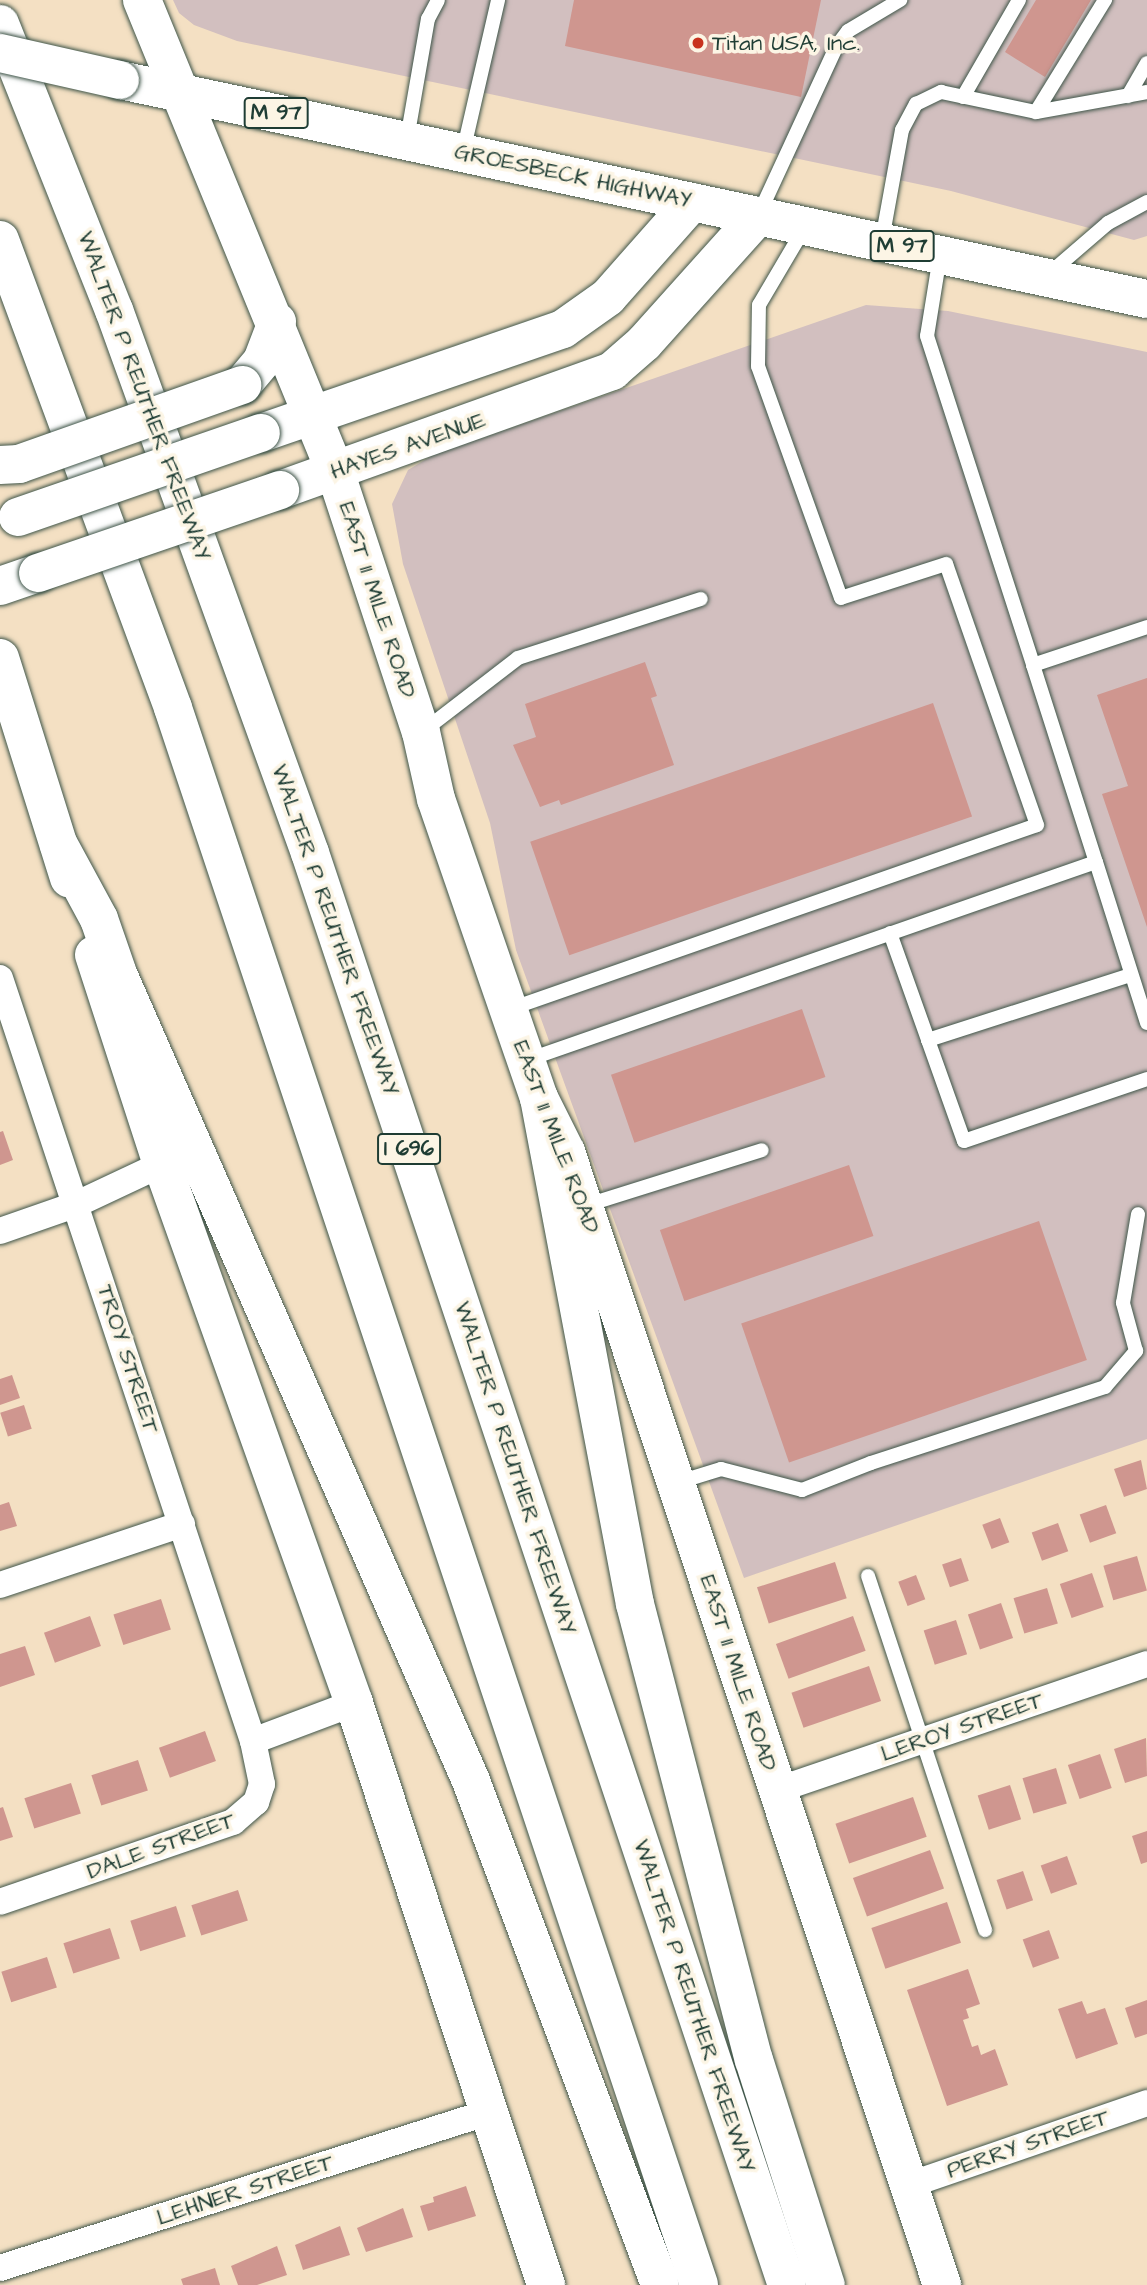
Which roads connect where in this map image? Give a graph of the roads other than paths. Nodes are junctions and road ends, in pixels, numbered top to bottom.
1 (142, 0) edge
2 (438, 0) edge
3 (498, 0) edge
4 (900, 0) edge
5 (1019, 0) edge
6 (1105, 0) edge
7 (0, 24) edge
8 (0, 53) edge
9 (1147, 63) edge
10 (1147, 92) edge
11 (183, 94) junction
12 (1128, 96) junction
13 (963, 97) junction
14 (1036, 112) junction
15 (407, 141) junction
16 (463, 153) junction
17 (692, 202) junction
18 (1147, 202) edge
19 (758, 216) junction
20 (806, 226) junction
21 (0, 240) edge
22 (881, 242) junction
23 (940, 255) junction
24 (1046, 277) junction
25 (1147, 299) edge
26 (277, 322) junction
27 (314, 415) junction
28 (0, 465) edge
29 (335, 471) junction
30 (9, 520) edge
31 (0, 586) edge
32 (701, 599) dead end
33 (1147, 627) edge
34 (0, 658) edge
35 (1033, 665) junction
36 (421, 732) junction
37 (59, 845) junction
38 (1096, 862) junction
39 (890, 933) junction
40 (1131, 975) junction
41 (0, 978) edge
42 (509, 1010) junction
43 (1147, 1023) edge
44 (929, 1040) junction
45 (526, 1061) junction
46 (1147, 1080) edge
47 (539, 1098) junction
48 (762, 1150) dead end
49 (162, 1164) junction
50 (77, 1204) junction
51 (584, 1206) junction
52 (1138, 1214) dead end
53 (0, 1231) edge
54 (676, 1483) junction
55 (182, 1524) junction
56 (869, 1576) dead end
57 (0, 1585) edge
58 (1147, 1664) edge
59 (354, 1703) junction
60 (924, 1740) junction
61 (253, 1741) junction
62 (777, 1790) junction
63 (0, 1902) edge
64 (985, 1930) dead end
65 (1147, 2103) edge
66 (489, 2112) junction
67 (909, 2185) junction
68 (0, 2268) edge
69 (546, 2285) edge
70 (660, 2285) edge
71 (699, 2285) edge
72 (788, 2285) edge
73 (826, 2285) edge
74 (942, 2285) edge

1 - 11 main road, EAST 11 MILE ROAD
2 - 15 lane
3 - 16 lane
4 - 19 lane
5 - 13 lane
6 - 14 lane
7 - 72 main road, WALTER P REUTHER FREEWAY / I 696
8 - 11 main road, GROESBECK HIGHWAY / M 97, bridge
9 - 12 lane
10 - 12 lane
11 - 15 main road, GROESBECK HIGHWAY / M 97
11 - 26 main road, EAST 11 MILE ROAD
12 - 14 lane
13 - 14 lane
13 - 22 lane
15 - 16 main road, GROESBECK HIGHWAY / M 97
16 - 17 main road, GROESBECK HIGHWAY / M 97
17 - 19 main road, GROESBECK HIGHWAY / M 97
17 - 27 main road
18 - 24 lane
19 - 20 main road, GROESBECK HIGHWAY / M 97
19 - 29 main road, HAYES AVENUE
20 - 22 main road, GROESBECK HIGHWAY / M 97
20 - 42 lane
21 - 71 main road
22 - 23 main road, GROESBECK HIGHWAY / M 97
23 - 24 main road, GROESBECK HIGHWAY / M 97
23 - 35 lane
24 - 25 main road, GROESBECK HIGHWAY / M 97
26 - 27 main road, EAST 11 MILE ROAD
26 - 28 main road, bridge
27 - 29 main road, EAST 11 MILE ROAD
27 - 30 main road, bridge
29 - 31 main road, HAYES AVENUE, bridge
29 - 36 main road, EAST 11 MILE ROAD
32 - 36 lane
33 - 35 lane
34 - 37 main road
35 - 38 lane
36 - 42 main road, EAST 11 MILE ROAD
37 - 49 main road
37 - 70 main road
38 - 39 lane
38 - 40 lane
39 - 44 lane
39 - 45 lane
40 - 43 lane
40 - 44 lane
41 - 50 street, TROY STREET
42 - 45 main road, EAST 11 MILE ROAD
44 - 46 lane
45 - 47 main road, EAST 11 MILE ROAD
47 - 51 main road, EAST 11 MILE ROAD
47 - 73 main road
48 - 51 lane
49 - 50 street
49 - 59 main road
50 - 53 street
50 - 55 street, TROY STREET
51 - 54 main road, EAST 11 MILE ROAD
52 - 54 lane
54 - 62 main road, EAST 11 MILE ROAD
55 - 57 street
55 - 61 street, TROY STREET
56 - 60 lane
58 - 60 street, LEROY STREET
59 - 61 street
59 - 66 main road
60 - 62 street, LEROY STREET
60 - 64 lane
61 - 63 street, DALE STREET
62 - 67 main road, EAST 11 MILE ROAD
65 - 67 street, PERRY STREET
66 - 68 street, LEHNER STREET
66 - 69 main road
67 - 74 main road, EAST 11 MILE ROAD

